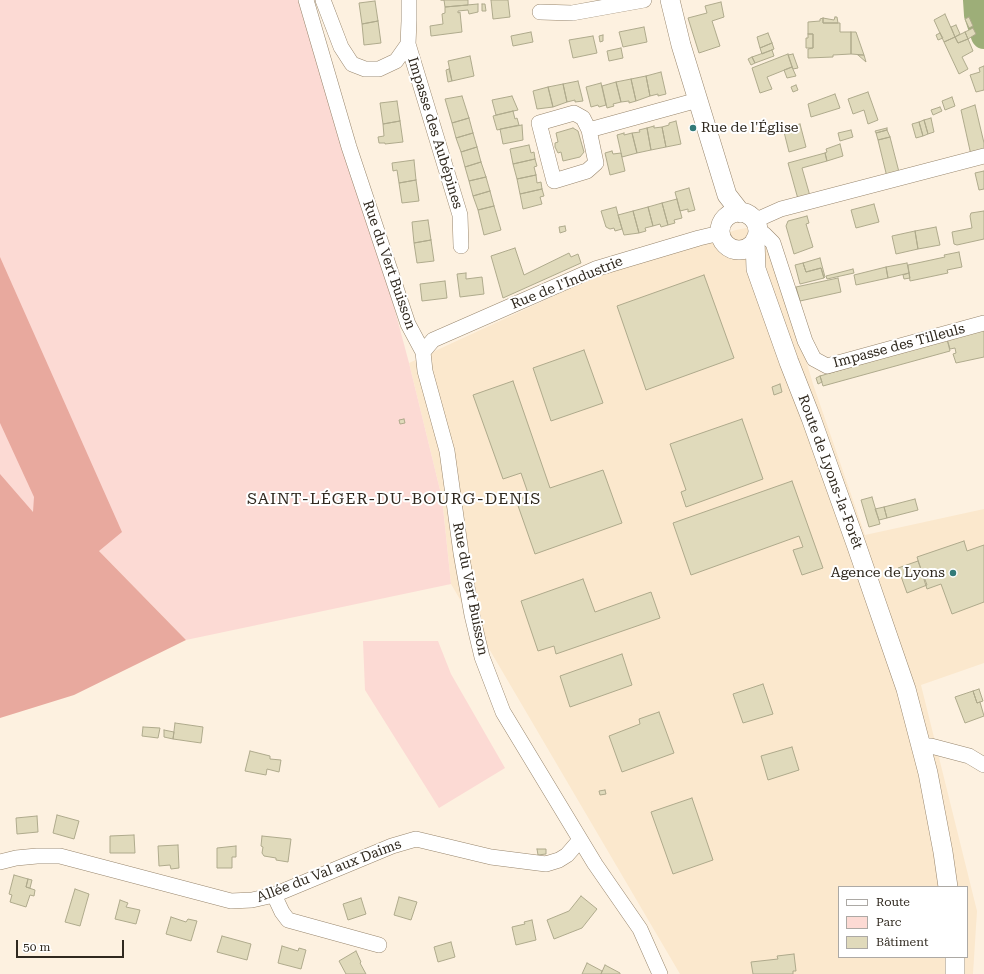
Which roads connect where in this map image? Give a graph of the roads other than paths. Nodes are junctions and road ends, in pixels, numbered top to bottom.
1 (306, 0) edge
2 (323, 0) edge
3 (409, 0) edge
4 (644, 0) edge
5 (670, 0) edge
6 (540, 12) dead end
7 (408, 44) junction
8 (698, 100) junction
9 (589, 130) junction
10 (984, 156) edge
11 (747, 225) junction
12 (720, 233) junction
13 (461, 246) dead end
14 (739, 250) junction
15 (756, 269) junction
16 (984, 323) edge
17 (423, 352) junction
18 (922, 746) junction
19 (984, 765) edge
20 (580, 840) junction
21 (0, 862) edge
22 (948, 886) edge
23 (274, 895) junction
24 (379, 945) dead end
25 (955, 958) edge
26 (660, 974) edge
27 (955, 974) edge

1 - 17 street, Rue du Vert Buisson
2 - 7 street
3 - 7 street, Impasse des Aubépines
4 - 6 street
5 - 8 main road, Route de Lyons-la-Forêt
7 - 13 street, Impasse des Aubépines
8 - 9 street
8 - 11 main road, Route de Lyons-la-Forêt
9 - 9 street
10 - 11 street
11 - 12 main road
11 - 14 main road
11 - 15 main road, Route de Lyons-la-Forêt
11 - 16 street, Impasse des Tilleuls
12 - 14 main road, Route de Lyons-la-Forêt
12 - 17 street, Rue de l'Industrie
14 - 15 main road, Route de Lyons-la-Forêt
15 - 18 main road, Route de Lyons-la-Forêt
17 - 20 street, Rue du Vert Buisson
18 - 19 street
18 - 22 main road, Route de Lyons-la-Forêt
20 - 23 street, Allée du Val aux Daims
20 - 26 street, Rue du Vert Buisson
21 - 23 street, Allée du Val aux Daims
23 - 24 street
25 - 27 main road

